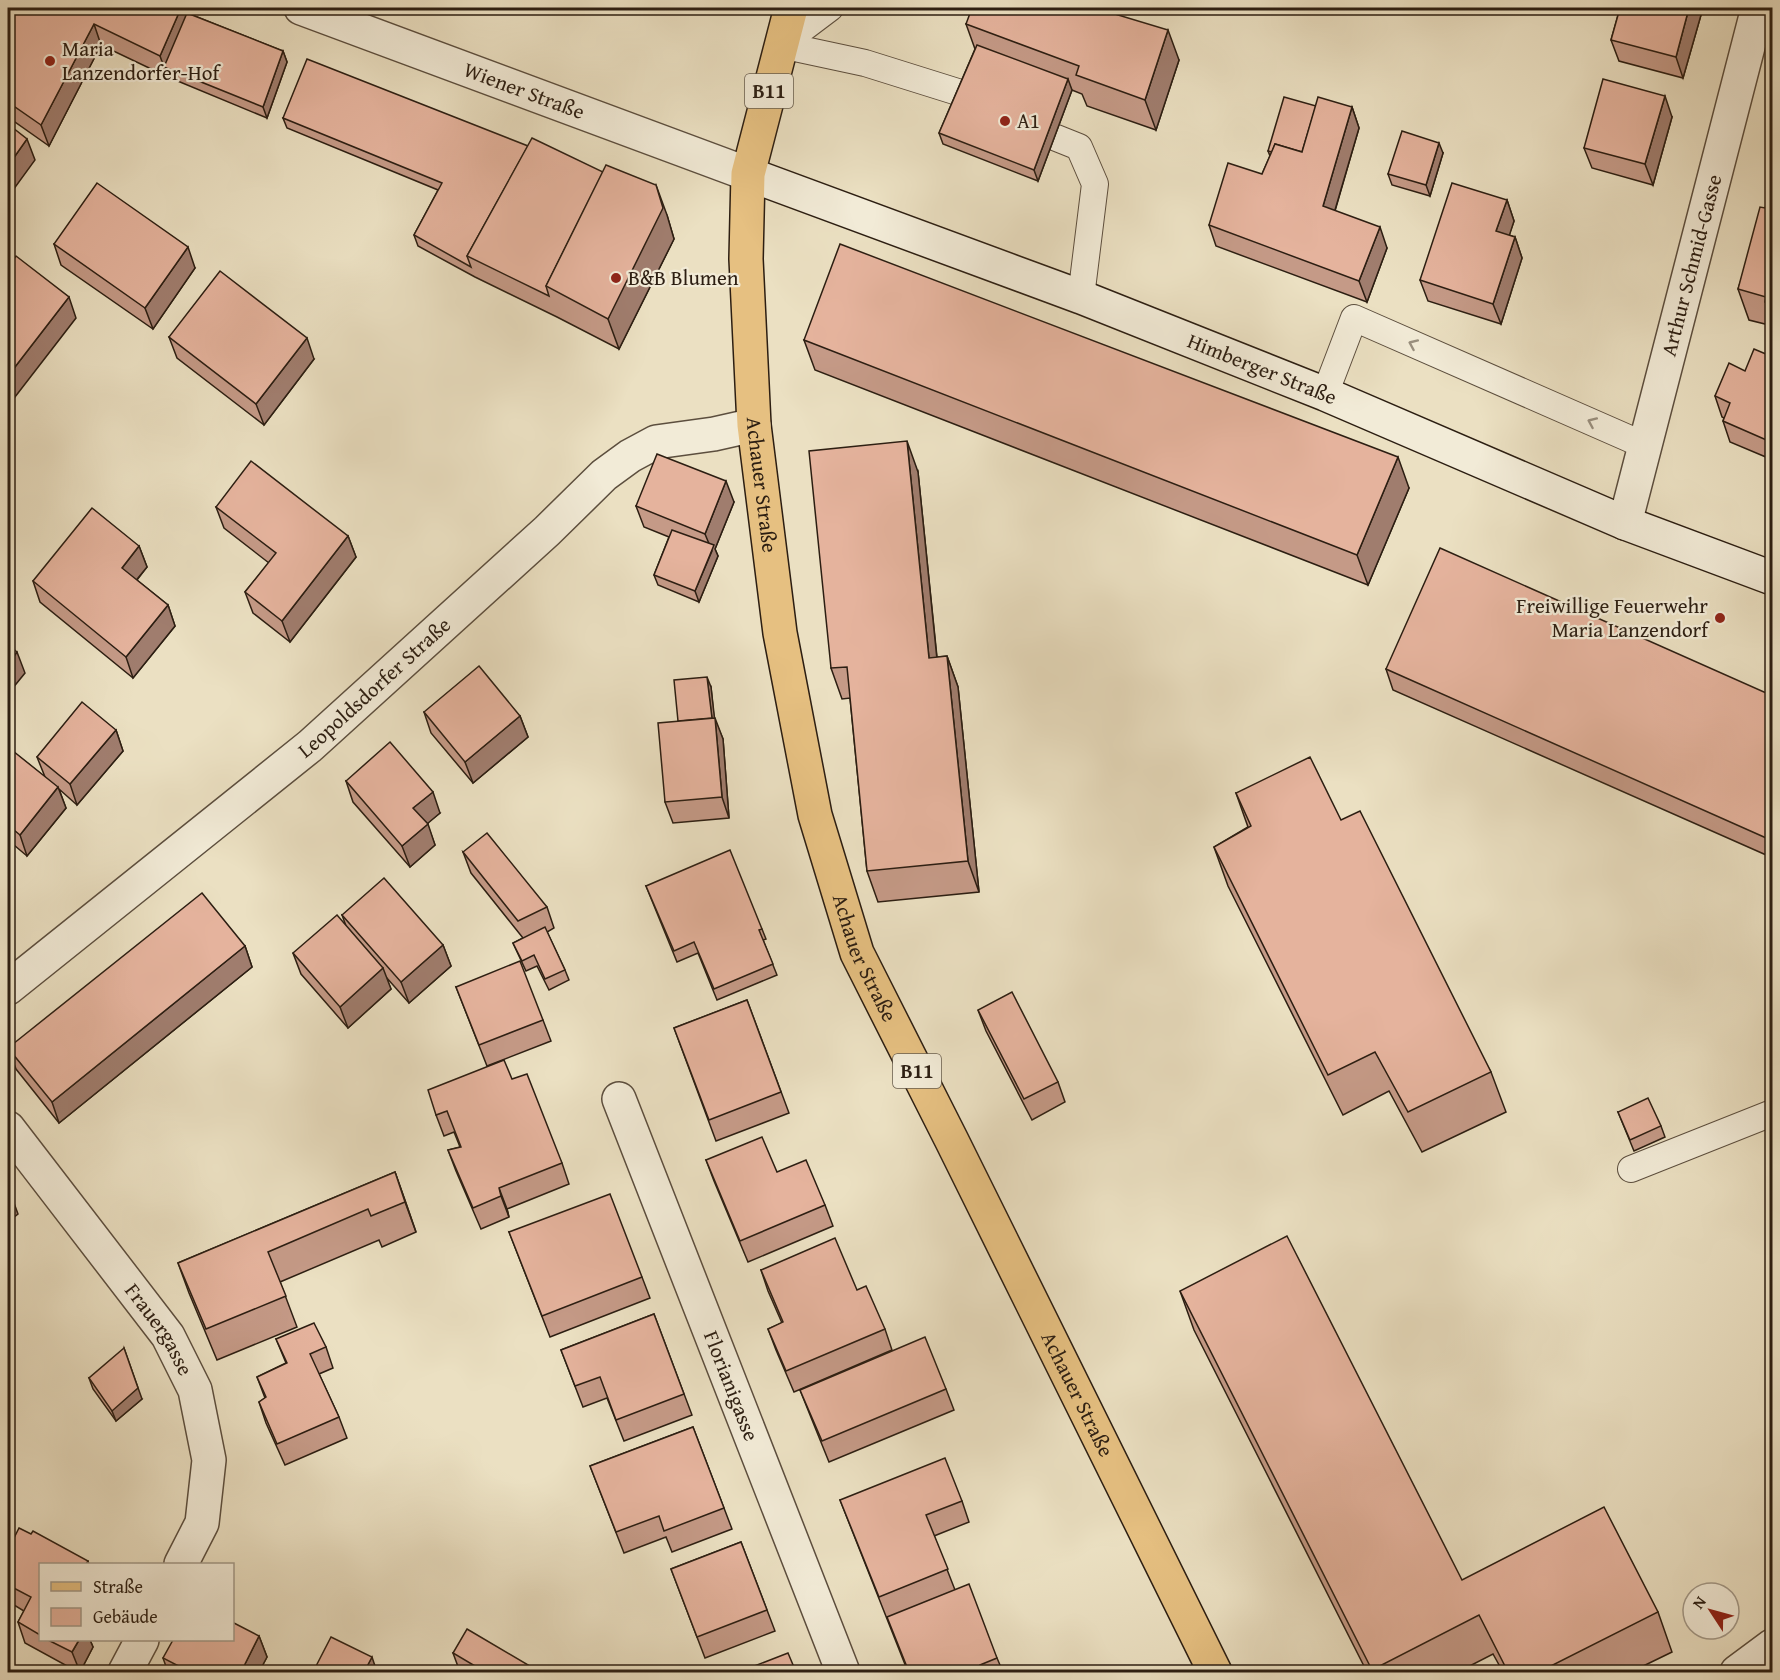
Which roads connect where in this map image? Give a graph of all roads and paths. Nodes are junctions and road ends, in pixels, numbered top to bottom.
1 (301, 8) edge
2 (791, 8) edge
3 (830, 8) edge
4 (1758, 8) edge
5 (781, 45) junction
6 (964, 94) edge
7 (1054, 136) dead end
8 (748, 174) junction
9 (1081, 297) junction
10 (1325, 393) junction
11 (754, 425) junction
12 (1646, 446) junction
13 (1625, 524) junction
14 (1773, 578) edge
15 (8, 988) edge
16 (619, 1099) dead end
17 (1773, 1113) edge
18 (8, 1128) edge
19 (1631, 1169) dead end
20 (181, 1563) edge
21 (141, 1641) edge
22 (1773, 1646) edge
23 (125, 1672) edge
24 (843, 1672) edge
25 (1215, 1672) edge
26 (1737, 1672) edge

1 - 8 street, Wiener Straße
2 - 5 main road, B11
3 - 5 lane
4 - 12 street, Arthur Schmid-Gasse
5 - 6 lane
5 - 8 main road, B11
7 - 9 lane
8 - 9 street, Himberger Straße
8 - 11 main road, Achauer Straße / B11
9 - 10 street, Himberger Straße
12 -> 10 lane
10 - 13 street, Himberger Straße
11 - 15 street, Leopoldsdorfer Straße
11 - 25 main road, Achauer Straße / B11
12 - 13 street, Arthur Schmid-Gasse
13 - 14 street, Himberger Straße
16 - 24 street, Florianigasse
17 - 19 lane
18 - 20 street, Frauergasse
21 - 23 street
22 - 26 street

